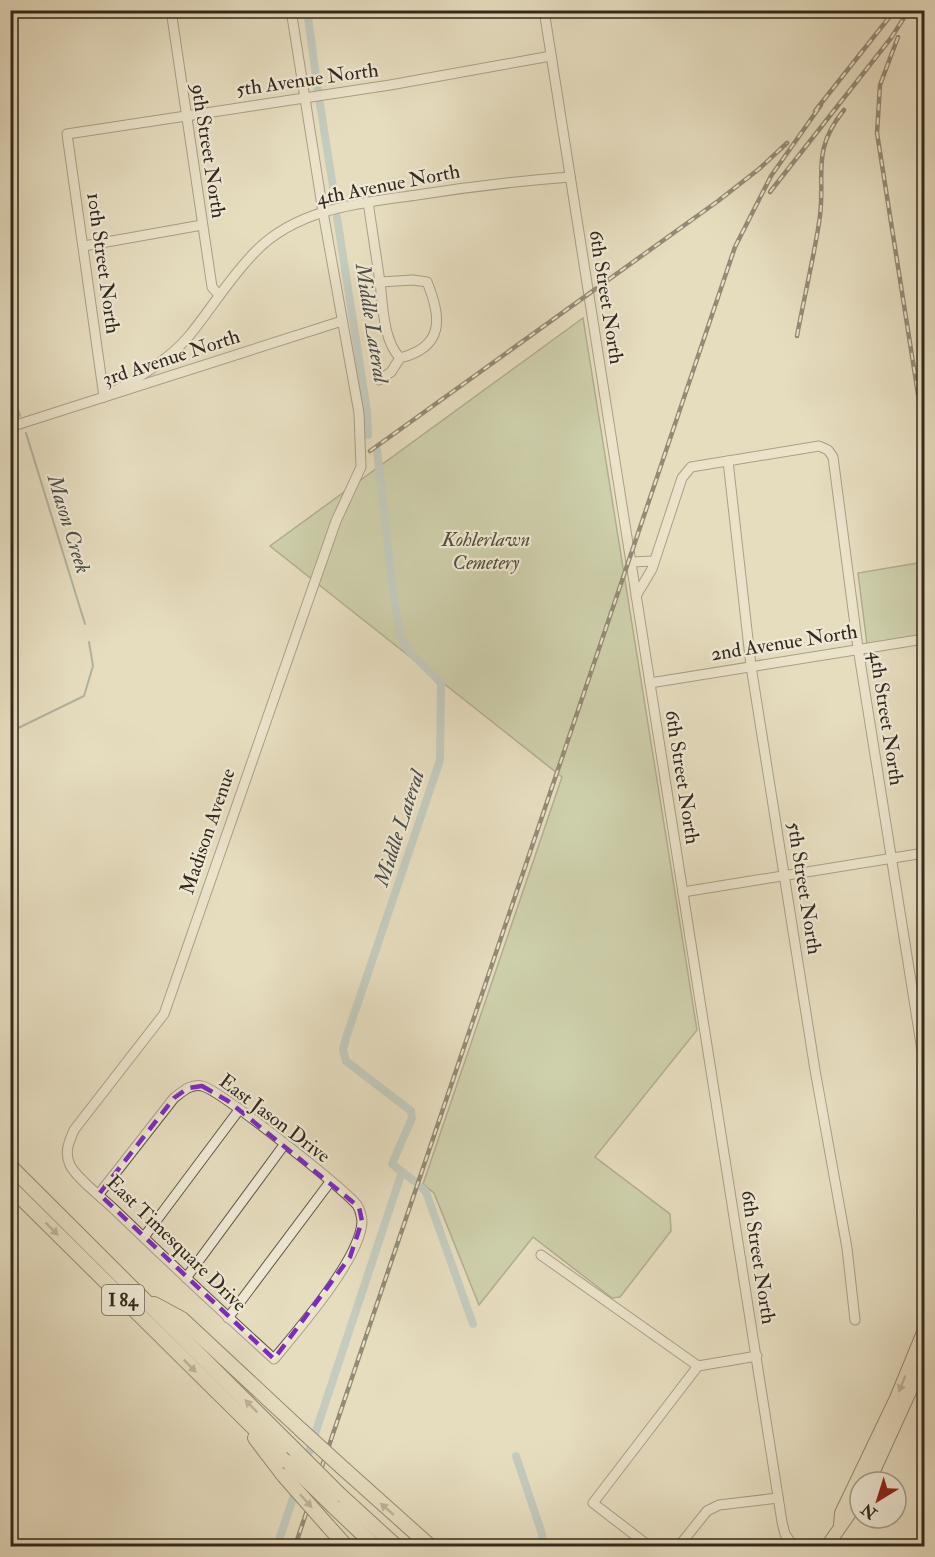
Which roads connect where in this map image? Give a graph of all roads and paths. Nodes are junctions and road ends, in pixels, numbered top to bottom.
1 (171, 10) edge
2 (291, 10) edge
3 (544, 10) edge
4 (551, 56) junction
5 (305, 98) junction
6 (184, 115) junction
7 (67, 134) joint
8 (570, 177) junction
9 (368, 202) junction
10 (323, 212) junction
11 (202, 225) junction
12 (84, 246) junction
13 (380, 282) junction
14 (218, 294) junction
15 (342, 321) junction
16 (400, 358) junction
17 (379, 380) dead end
18 (104, 397) junction
19 (10, 427) edge
20 (728, 461) junction
21 (654, 561) junction
22 (631, 562) junction
23 (636, 596) junction
24 (924, 639) edge
25 (858, 648) junction
26 (751, 666) junction
27 (650, 683) junction
28 (924, 853) edge
29 (891, 858) junction
30 (784, 875) junction
31 (683, 892) junction
32 (924, 1063) edge
33 (239, 1110) junction
34 (284, 1145) junction
35 (66, 1147) joint
36 (10, 1166) edge
37 (330, 1182) junction
38 (10, 1187) edge
39 (99, 1194) junction
40 (144, 1238) junction
41 (541, 1255) dead end
42 (186, 1278) junction
43 (141, 1297) junction
44 (228, 1318) junction
45 (855, 1320) dead end
46 (924, 1330) edge
47 (757, 1356) junction
48 (274, 1359) joint
49 (924, 1361) edge
50 (698, 1366) junction
51 (237, 1412) junction
52 (874, 1470) edge
53 (778, 1498) junction
54 (337, 1500) junction
55 (848, 1519) edge
56 (840, 1526) junction
57 (346, 1546) edge
58 (375, 1546) edge
59 (396, 1546) edge
60 (430, 1546) edge
61 (649, 1546) edge
62 (679, 1546) edge
63 (793, 1546) edge
64 (827, 1546) edge

1 - 6 street, 9th Street North
2 - 5 street, Madison Avenue
3 - 4 street, 6th Street North
4 - 5 street, 5th Avenue North
4 - 8 street, 6th Street North
5 - 6 street, 5th Avenue North
5 - 10 street, Madison Avenue
6 - 7 street, 5th Avenue North
6 - 11 street, 9th Street North
7 - 12 street, 10th Street North
8 - 9 street, 4th Avenue North
8 - 22 street, 6th Street North
9 - 10 street, 4th Avenue North
9 - 13 street
10 - 14 street, 4th Avenue North
10 - 15 street, Madison Avenue
11 - 12 street
11 - 14 street, 9th Street North
12 - 18 street, 10th Street North
13 - 16 street
13 - 16 street
14 - 18 street, 4th Avenue North
15 - 18 street, 3rd Avenue North
15 - 35 street, Madison Avenue
16 - 17 street
18 - 19 street, 3rd Avenue North
20 - 21 street
20 - 25 street, 4th Street North
20 - 26 street, 5th Street North
21 - 22 street
21 - 23 street
22 - 23 street, 6th Street North
23 - 27 street, 6th Street North
24 - 25 street, 2nd Avenue North
25 - 26 street, 2nd Avenue North
25 - 29 street, 4th Street North
26 - 27 street, 2nd Avenue North
26 - 30 street, 5th Street North
27 - 31 street, 6th Street North
28 - 29 street
29 - 30 street
29 - 32 street, 4th Street North
30 - 31 street
30 - 45 street, 5th Street North
31 - 47 street, 6th Street North
33 - 34 street, East Jason Drive
33 - 39 street, East Jason Drive
33 - 40 street
34 - 37 street, East Jason Drive
34 - 42 street
35 - 39 street, East Timesquare Drive
36 - 43 highway, I 84
37 - 44 street
37 - 48 street, East Jason Drive
38 -> 51 highway, I 84
39 - 40 street, East Timesquare Drive
40 - 42 street, East Timesquare Drive
41 - 50 street
42 - 44 street, East Timesquare Drive
54 -> 43 highway, I 84, bridge
60 -> 43 highway, bridge
44 - 48 street, East Timesquare Drive
46 -> 56 main road
47 - 50 street
47 - 53 street, 6th Street North
49 - 52 main road
50 - 61 street
51 - 54 highway, I 84, bridge
51 -> 57 highway, bridge
53 - 62 street
53 - 63 street, 6th Street North
54 - 58 highway, I 84
54 - 59 highway, I 84
55 - 56 main road
56 - 64 main road

